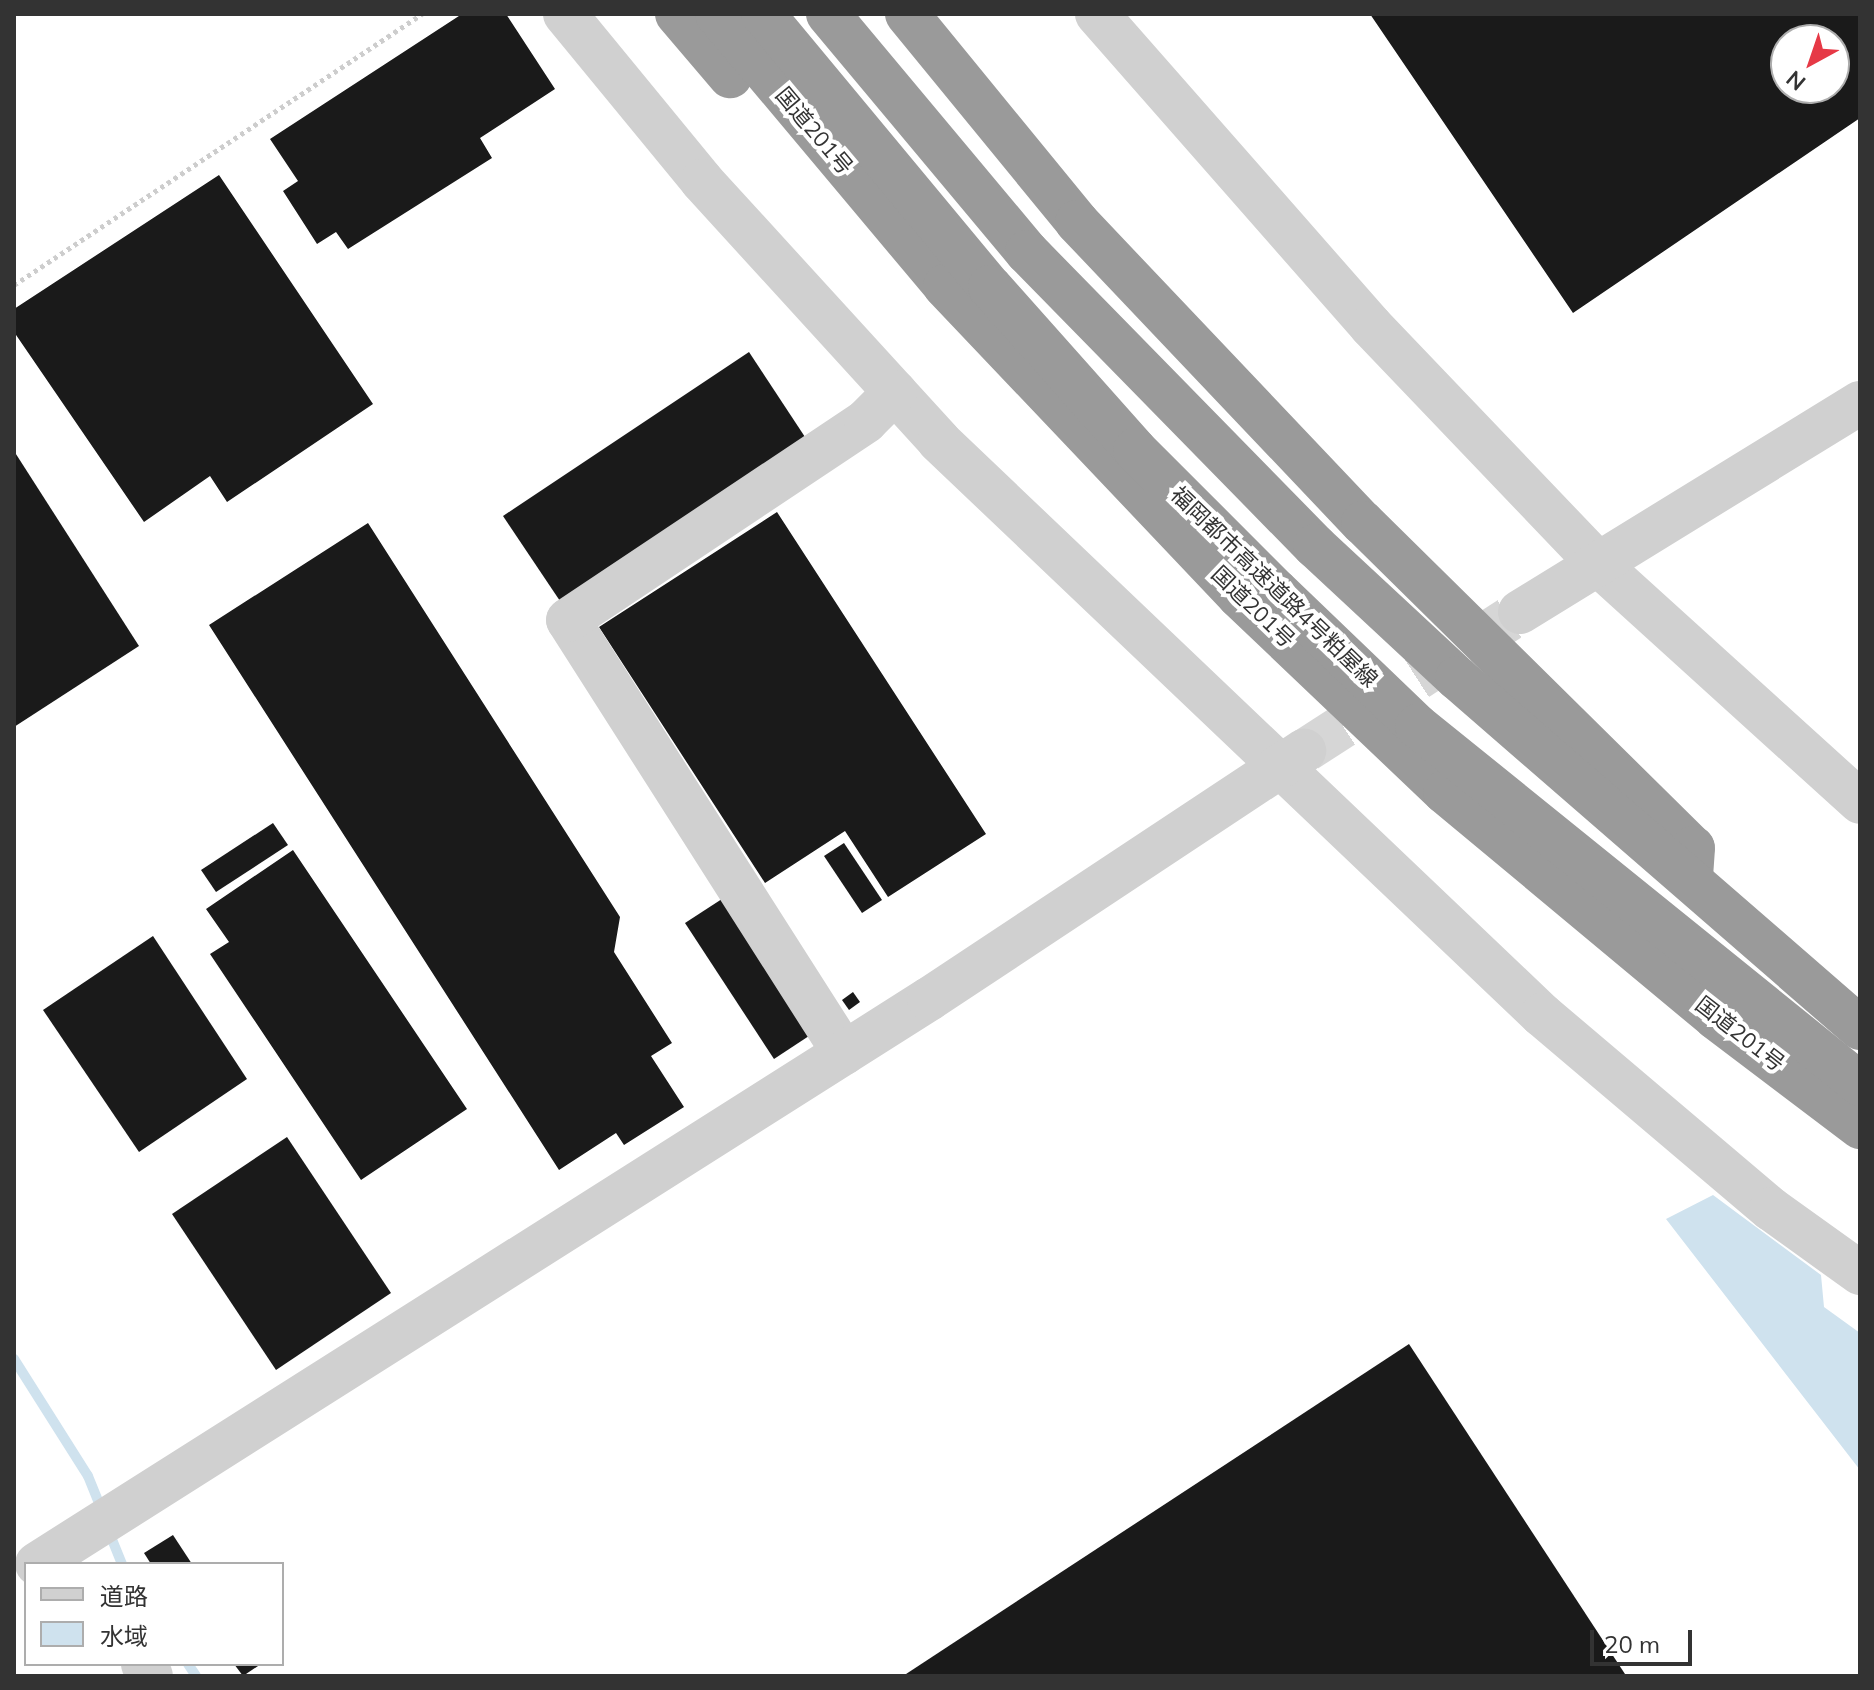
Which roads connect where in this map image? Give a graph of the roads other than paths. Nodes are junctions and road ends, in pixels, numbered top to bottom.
1 (565, 14) edge
2 (677, 14) edge
3 (717, 14) edge
4 (763, 14) edge
5 (828, 14) edge
6 (850, 14) edge
7 (907, 14) edge
8 (1097, 14) edge
9 (895, 392) junction
10 (1860, 403) edge
11 (1600, 566) junction
12 (1239, 596) junction
13 (1520, 612) tunnel mouth
14 (1293, 759) junction
15 (1860, 802) edge
16 (1691, 875) junction
17 (1860, 1008) edge
18 (1860, 1028) edge
19 (844, 1053) junction
20 (1860, 1084) edge
21 (1860, 1127) edge
22 (1860, 1273) edge
23 (60, 1558) edge

1 - 9 street
2 - 12 highway
3 - 12 highway, 国道201号
4 - 20 highway, 福岡都市高速道路4号粕屋線, bridge
5 - 18 highway, bridge
6 - 16 highway
7 - 16 highway
8 - 11 street
9 - 14 street
9 - 19 street
10 - 11 street
11 - 13 street
11 - 15 street
12 - 21 highway, 国道201号
14 - 19 street
14 - 22 street
16 - 17 highway
19 - 23 street

